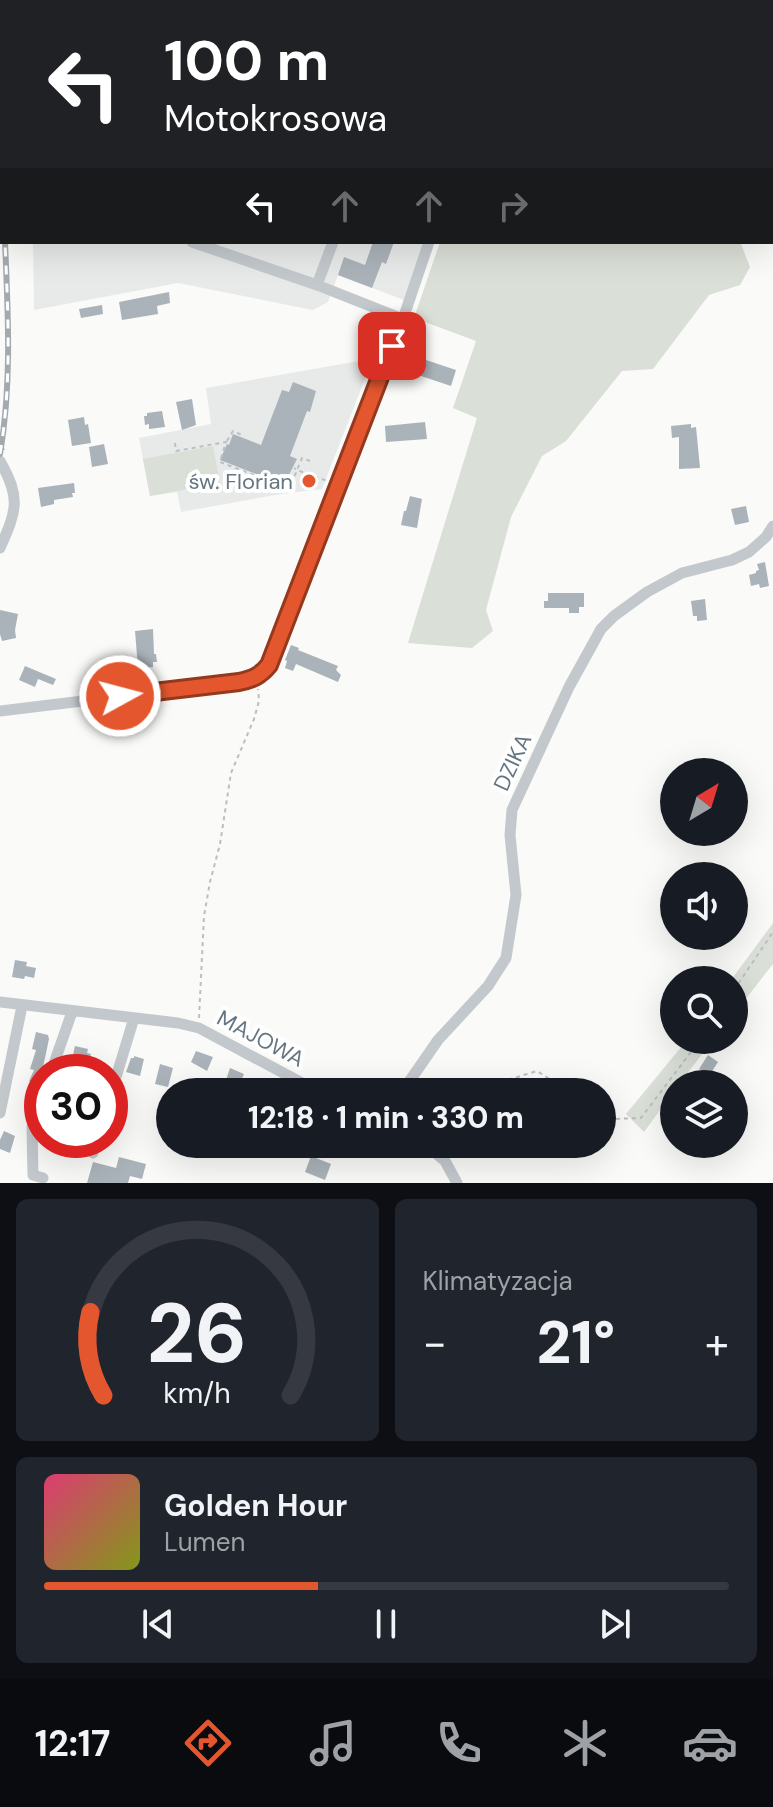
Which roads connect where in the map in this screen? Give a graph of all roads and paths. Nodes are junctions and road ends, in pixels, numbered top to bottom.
1 (198, 244) edge
2 (332, 244) edge
3 (428, 244) edge
4 (317, 285) junction
5 (403, 319) junction
6 (244, 436) dead end
7 (226, 442) junction
8 (175, 443) dead end
9 (0, 461) edge
10 (310, 461) dead end
11 (296, 469) junction
12 (339, 485) junction
13 (773, 526) edge
14 (0, 548) edge
15 (254, 678) junction
16 (0, 711) edge
17 (773, 932) edge
18 (748, 969) edge
19 (0, 1002) edge
20 (22, 1006) junction
21 (72, 1012) junction
22 (134, 1018) junction
23 (199, 1028) junction
24 (57, 1054) edge
25 (123, 1054) edge
26 (689, 1054) edge
27 (293, 1078) edge
28 (412, 1078) edge
29 (514, 1078) edge
30 (548, 1078) edge
31 (0, 1113) edge
32 (616, 1119) edge
33 (32, 1158) edge
34 (441, 1158) edge
35 (43, 1178) dead end
36 (457, 1183) edge

1 - 4 street
2 - 4 street
3 - 5 street
4 - 5 street
5 - 12 street
6 - 7 path
7 - 8 path
7 - 11 path
9 - 14 street
10 - 11 path
11 - 12 path
12 - 15 street
13 - 28 street, DZIKA
15 - 16 street
15 - 23 path
17 - 18 path
19 - 20 street, MAJOWA
20 - 21 street, MAJOWA
20 - 31 street
21 - 22 street, MAJOWA
21 - 24 street
22 - 23 street, MAJOWA
22 - 25 street
23 - 27 street, MAJOWA
26 - 32 path
29 - 30 path
33 - 35 street
34 - 36 street

